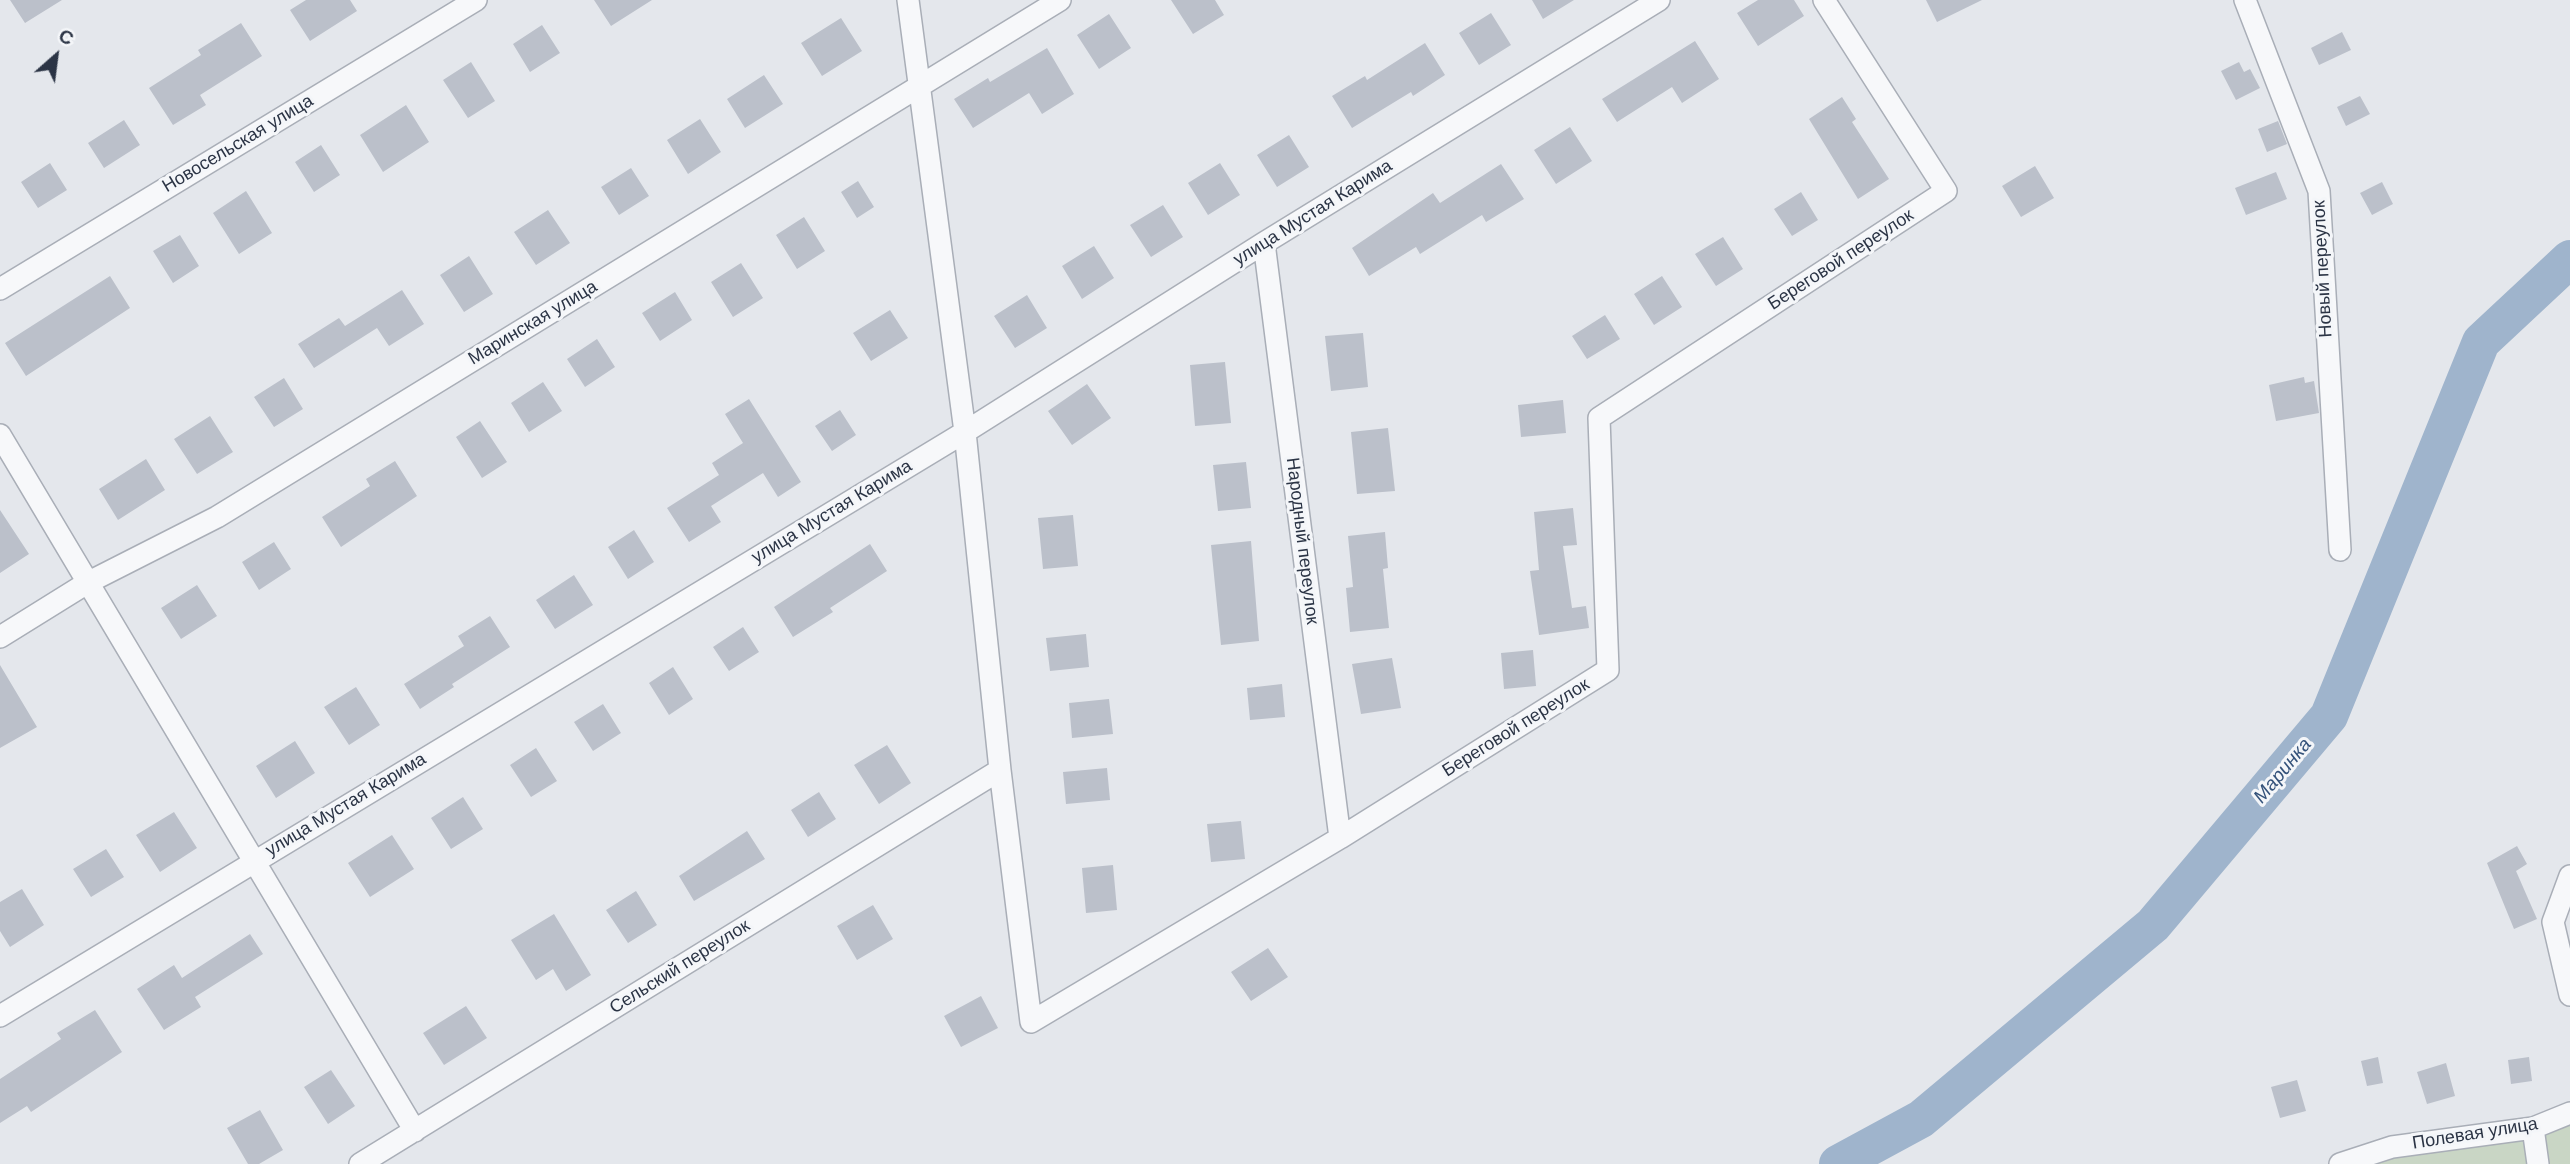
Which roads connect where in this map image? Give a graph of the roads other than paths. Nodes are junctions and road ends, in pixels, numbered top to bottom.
1 (476, 0) edge
2 (908, 0) edge
3 (1060, 0) edge
4 (1659, 0) edge
5 (1824, 0) edge
6 (2245, 0) edge
7 (919, 87) junction
8 (1264, 243) junction
9 (0, 289) edge
10 (965, 432) junction
11 (0, 435) edge
12 (2340, 550) dead end
13 (87, 583) junction
14 (0, 637) edge
15 (1000, 770) junction
16 (1340, 838) junction
17 (253, 861) junction
18 (2570, 876) edge
19 (2570, 995) edge
20 (0, 1016) edge
21 (2570, 1113) edge
22 (2533, 1128) junction
23 (415, 1131) junction
24 (2394, 1155) edge
25 (360, 1164) edge
26 (2340, 1164) edge
27 (2538, 1164) edge

1 - 9 street, Новосельская улица
2 - 7 street
3 - 7 street, Маринская улица
4 - 8 street, улица Мустая Карима
5 - 16 street, Береговой переулок
6 - 12 street, Новый переулок
7 - 10 street
7 - 13 street, Маринская улица
8 - 10 street, улица Мустая Карима
8 - 16 street, Народный переулок
10 - 15 street
10 - 17 street, улица Мустая Карима
11 - 13 street
13 - 14 street, Маринская улица
13 - 17 street
15 - 16 street, Береговой переулок
15 - 23 street, Сельский переулок
17 - 20 street, улица Мустая Карима
17 - 23 street
18 - 19 street
21 - 22 street, Полевая улица
22 - 24 street, Полевая улица
22 - 27 street
23 - 25 street, Сельский переулок
24 - 26 street, Полевая улица

